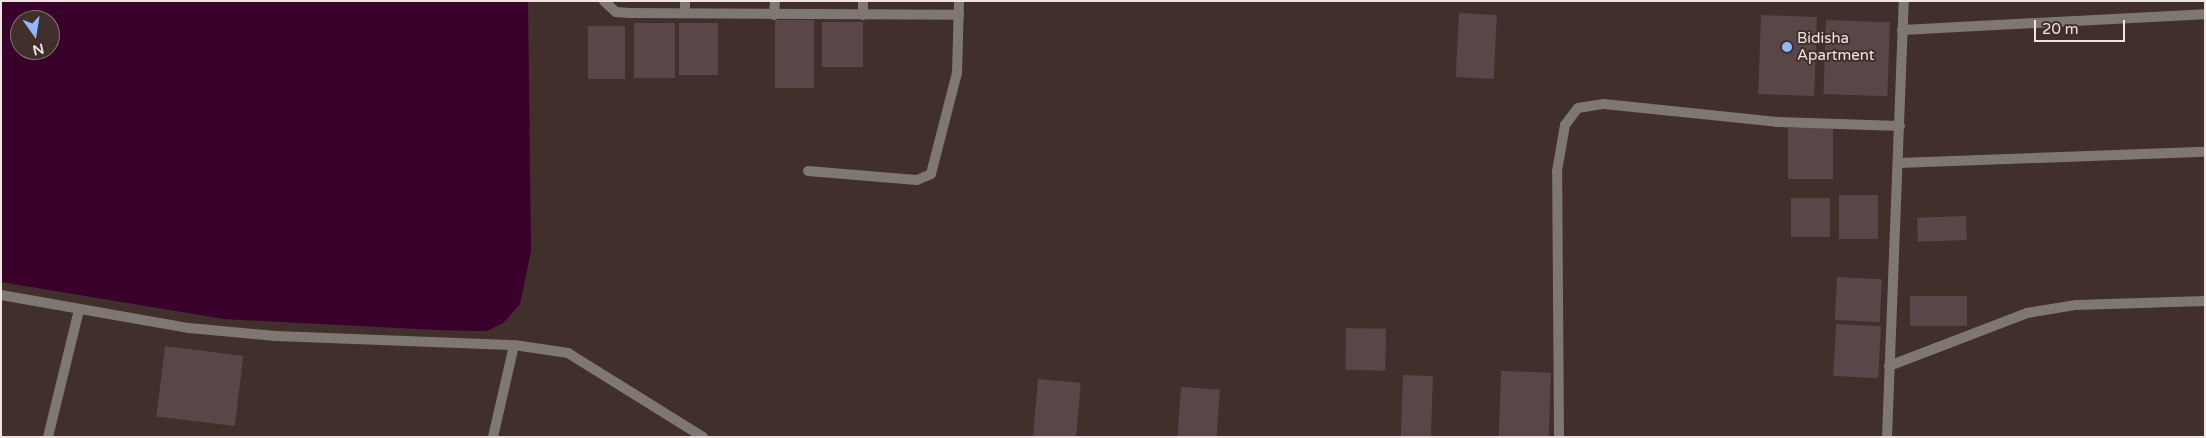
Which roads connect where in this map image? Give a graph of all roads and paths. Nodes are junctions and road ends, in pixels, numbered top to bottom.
1 (604, 1) edge
2 (684, 1) edge
3 (774, 1) edge
4 (863, 1) edge
5 (959, 1) edge
6 (1904, 1) edge
7 (684, 14) junction
8 (2205, 14) edge
9 (774, 15) junction
10 (863, 15) junction
11 (959, 15) junction
12 (1902, 30) junction
13 (1900, 126) junction
14 (2205, 152) edge
15 (1899, 163) junction
16 (808, 171) dead end
17 (1, 295) edge
18 (2205, 301) edge
19 (79, 310) junction
20 (514, 344) junction
21 (1889, 366) junction
22 (48, 437) edge
23 (493, 437) edge
24 (704, 437) edge
25 (1559, 437) edge
26 (1887, 437) edge

1 - 7 street
2 - 7 street
3 - 9 street
4 - 10 street
5 - 11 street
6 - 12 street
7 - 9 street
8 - 12 street
9 - 10 street
10 - 11 street
11 - 16 street
12 - 13 street
13 - 15 street
13 - 25 street
14 - 15 street
15 - 21 street
17 - 19 street
18 - 21 street
19 - 20 street
19 - 22 street
20 - 23 street
20 - 24 street
21 - 26 street

